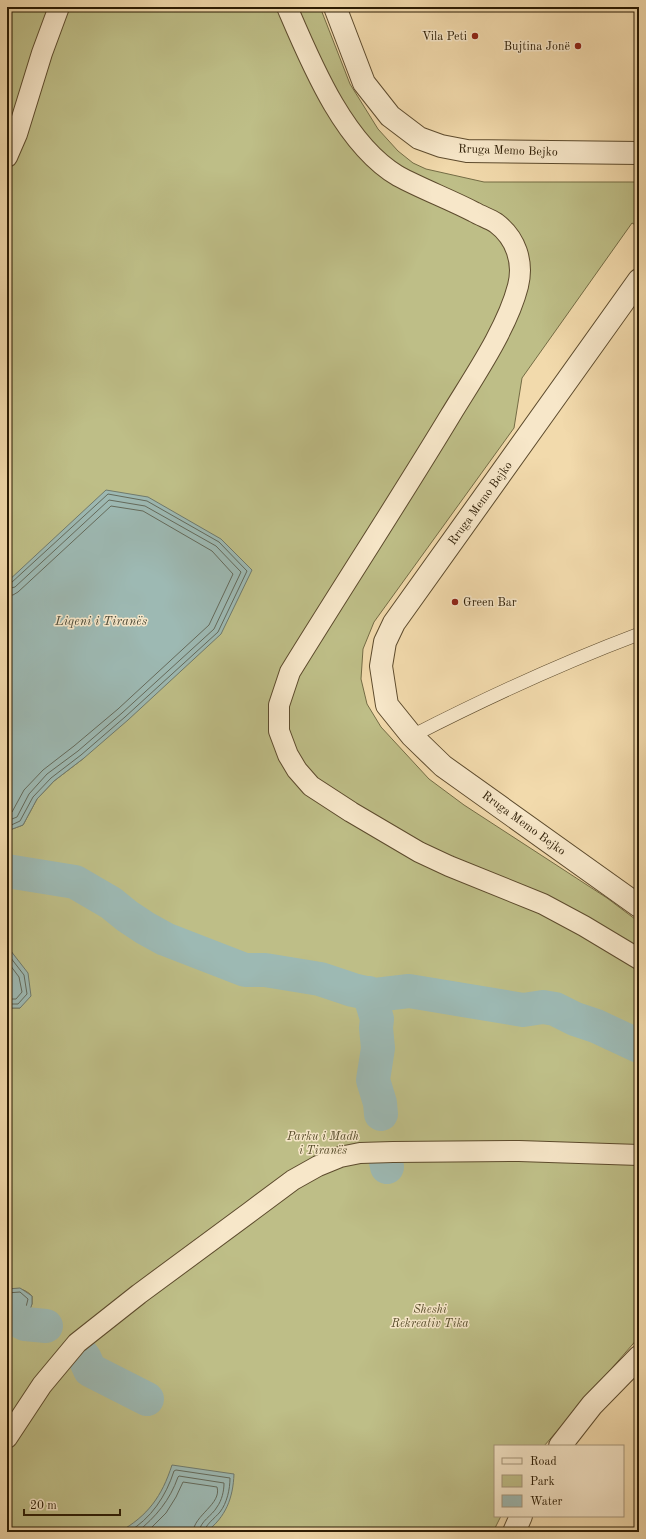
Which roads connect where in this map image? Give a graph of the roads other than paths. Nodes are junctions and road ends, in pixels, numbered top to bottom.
1 (59, 7) edge
2 (287, 7) edge
3 (335, 7) edge
4 (639, 153) edge
5 (7, 157) edge
6 (639, 280) edge
7 (639, 634) edge
8 (412, 736) junction
9 (639, 906) edge
10 (639, 959) edge
11 (639, 1155) edge
12 (639, 1357) edge
13 (7, 1438) edge
14 (561, 1445) edge
15 (521, 1517) edge
16 (514, 1532) edge

1 - 5 street
2 - 10 street
3 - 4 street, Rruga Memo Bejko
6 - 8 street, Rruga Memo Bejko
7 - 8 lane
8 - 9 street, Rruga Memo Bejko
11 - 13 street
12 - 14 street
15 - 16 street

